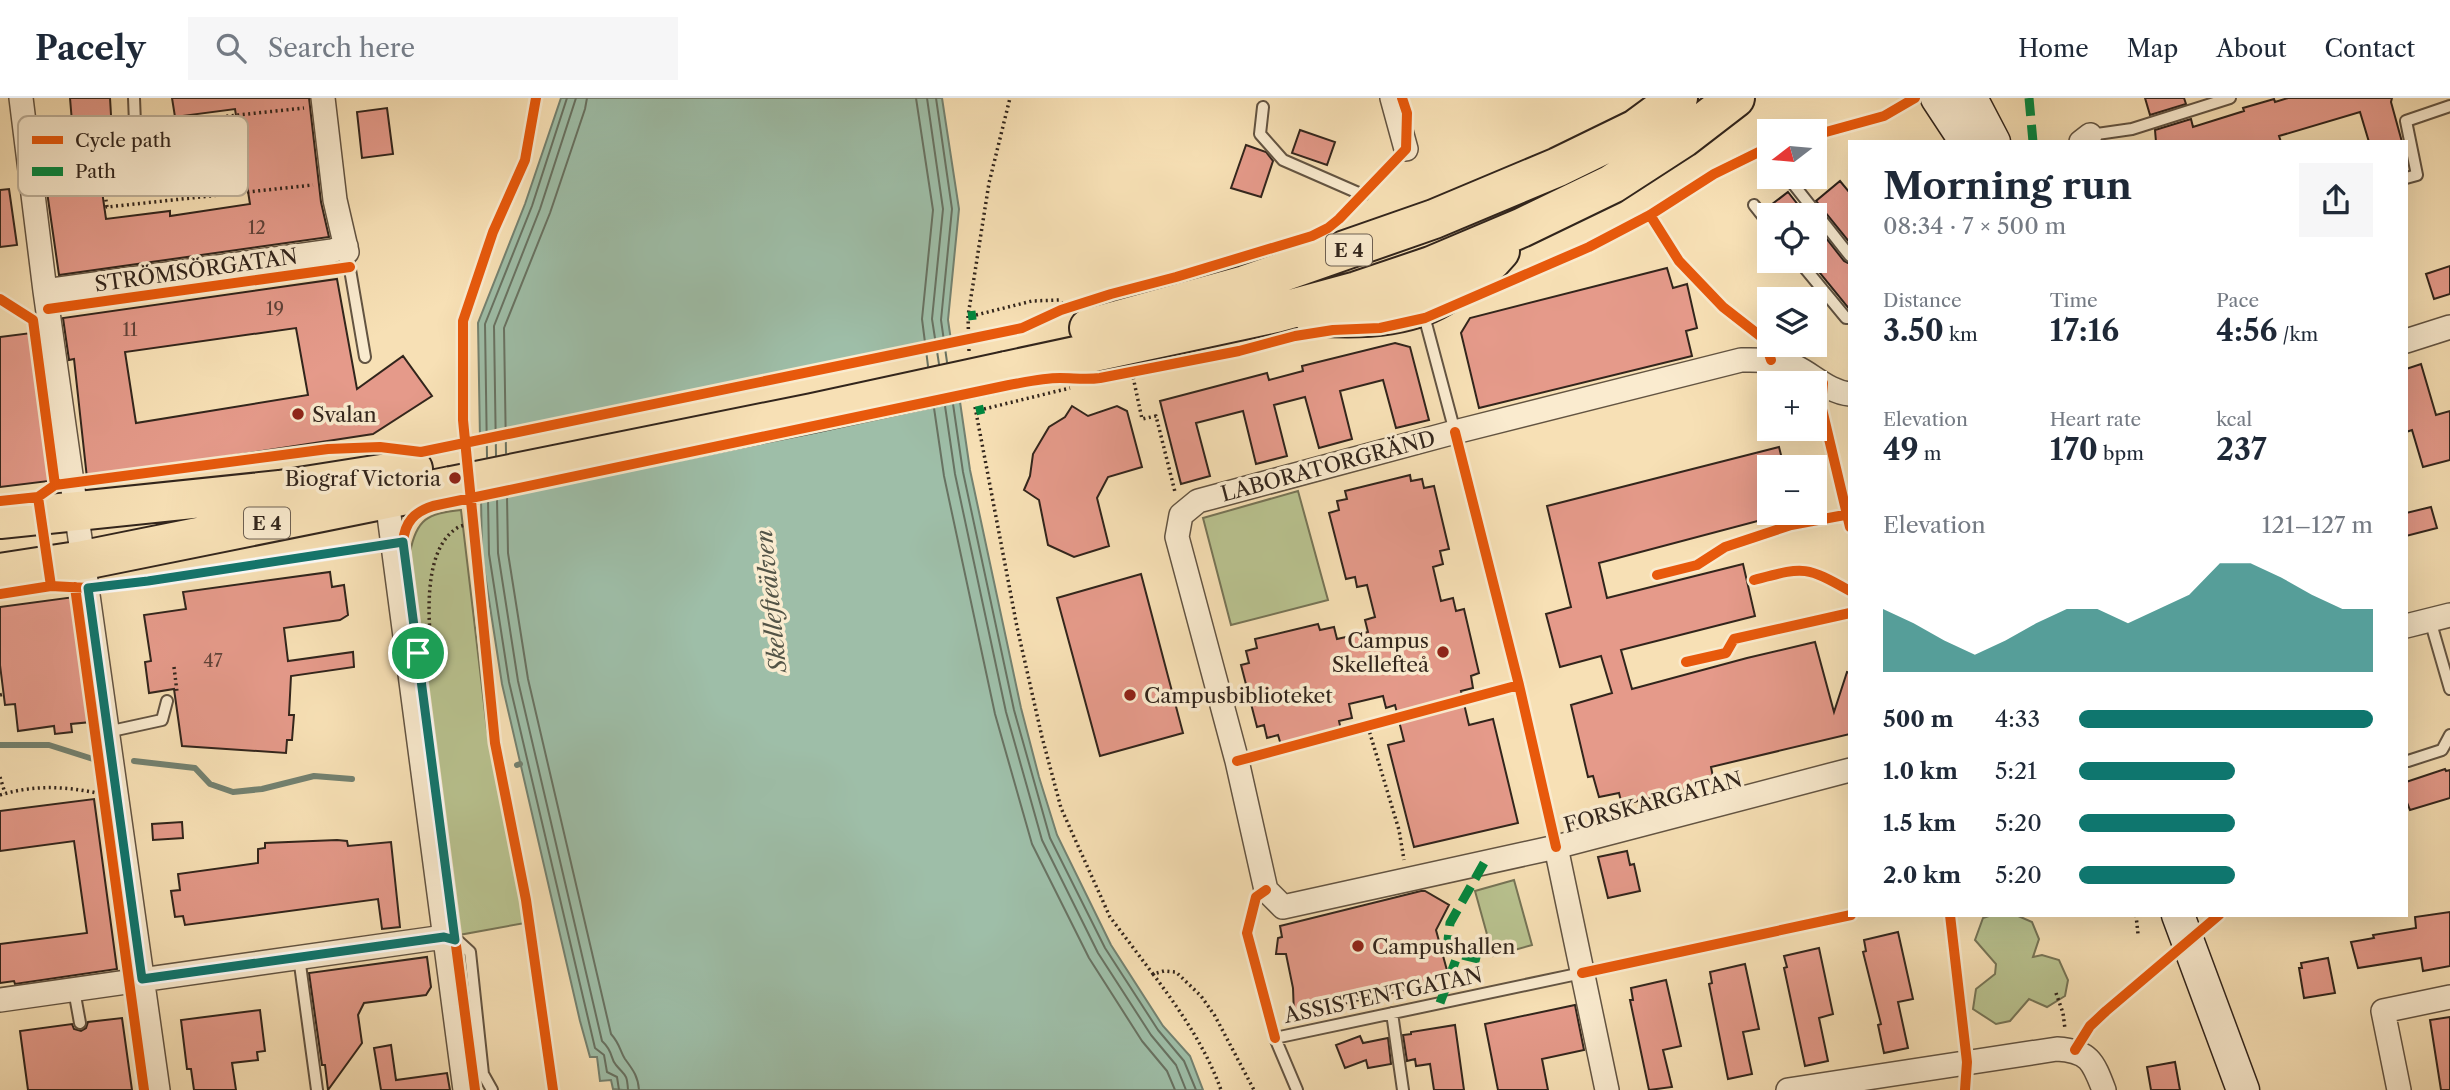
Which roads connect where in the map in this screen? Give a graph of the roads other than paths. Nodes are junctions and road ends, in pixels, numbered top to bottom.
1 (21, 98) edge
2 (134, 98) edge
3 (1392, 98) edge
4 (1678, 98) edge
5 (1735, 98) edge
6 (1937, 98) edge
7 (1971, 98) edge
8 (2230, 98) edge
9 (323, 102) edge
10 (2450, 106) edge
11 (1263, 107) dead end
12 (23, 116) edge
13 (135, 116) edge
14 (2085, 139) edge
15 (1965, 140) edge
16 (1993, 140) edge
17 (1406, 149) dead end
18 (2408, 177) edge
19 (1797, 189) edge
20 (1363, 195) dead end
21 (34, 196) edge
22 (1754, 205) dead end
23 (1757, 209) edge
24 (1521, 228) junction
25 (346, 249) junction
26 (1848, 253) edge
27 (1809, 273) edge
28 (45, 291) junction
29 (1422, 306) junction
30 (1276, 313) junction
31 (1848, 318) edge
32 (2450, 327) edge
33 (2408, 340) edge
34 (990, 353) junction
35 (365, 357) dead end
36 (1848, 394) edge
37 (1455, 432) junction
38 (456, 487) junction
39 (387, 500) junction
40 (77, 510) junction
41 (0, 519) edge
42 (84, 560) junction
43 (0, 573) edge
44 (2440, 617) edge
45 (2408, 625) edge
46 (2450, 689) edge
47 (167, 701) road end
48 (107, 732) junction
49 (2450, 735) edge
50 (2408, 761) dead end
51 (1848, 771) edge
52 (1556, 847) junction
53 (1266, 890) joint
54 (2179, 917) edge
55 (444, 937) junction
56 (299, 957) junction
57 (1582, 973) junction
58 (142, 979) junction
59 (74, 990) junction
60 (2450, 997) edge
61 (0, 1000) edge
62 (1392, 1013) junction
63 (80, 1023) dead end
64 (158, 1090) edge
65 (317, 1090) edge
66 (465, 1090) edge
67 (492, 1090) edge
68 (1297, 1090) edge
69 (1403, 1090) edge
70 (1607, 1090) edge
71 (1788, 1090) edge
72 (2104, 1090) edge
73 (2243, 1090) edge
74 (2399, 1090) edge

1 - 12 street
2 - 13 lane
3 - 17 street
4 - 34 highway, E 4
5 - 24 highway, E 4
6 - 15 main road
7 - 16 main road
8 - 14 lane
9 - 25 street
10 - 18 lane
11 - 20 lane
19 - 26 lane
21 - 28 street
22 - 23 lane
24 - 29 highway
24 - 30 highway, E 4
25 - 28 street, STRÖMSÖRGATAN
25 - 35 lane
27 - 31 lane
28 - 40 street
29 - 30 highway
29 - 37 lane
30 - 34 highway, E 4
32 - 33 street
34 - 38 highway, E 4
36 - 37 street, LABORATORGRÄND
37 - 53 street, LABORATORGRÄND
38 - 39 highway, E 4
38 - 40 highway, E 4
39 - 42 highway, E 4
39 - 55 street
40 - 41 highway, E 4
40 - 42 street
42 - 43 highway, E 4
42 - 48 street
44 - 45 street
44 - 46 lane
47 - 48 lane
48 - 58 street
49 - 50 lane
51 - 52 street, FORSKARGATAN
52 - 53 street, FORSKARGATAN
52 - 57 street
54 - 73 main road
55 - 56 street
55 - 66 street
55 - 67 lane
56 - 58 street
56 - 65 lane
57 - 62 lane, ASSISTENTGATAN
57 - 70 street
58 - 59 street
58 - 64 street
59 - 61 street
59 - 63 lane
60 - 74 street
62 - 68 lane, ASSISTENTGATAN
62 - 69 lane
71 - 72 street

